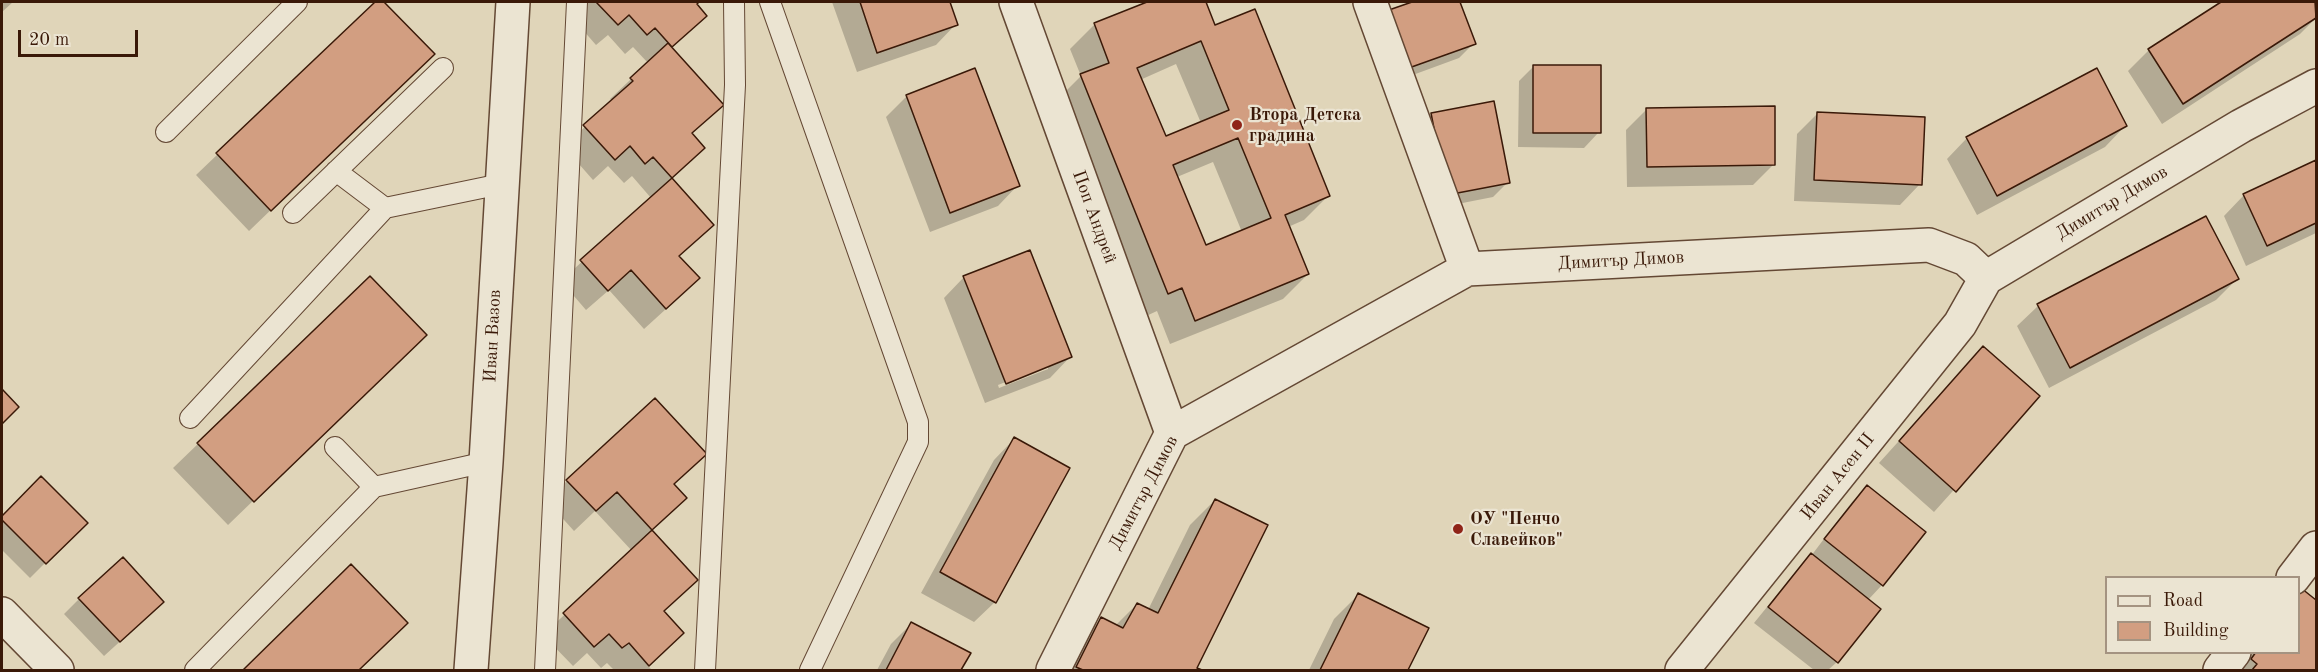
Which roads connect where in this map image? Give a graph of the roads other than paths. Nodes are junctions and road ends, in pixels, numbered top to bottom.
1 (297, 2) edge
2 (513, 2) edge
3 (577, 2) edge
4 (734, 2) edge
5 (770, 2) edge
6 (1016, 2) edge
7 (1370, 2) edge
8 (443, 68) dead end
9 (2316, 86) edge
10 (165, 132) dead end
11 (336, 171) junction
12 (501, 184) junction
13 (385, 208) junction
14 (293, 213) dead end
15 (1467, 269) junction
16 (1986, 278) junction
17 (190, 418) dead end
18 (1172, 433) junction
19 (335, 447) dead end
20 (486, 462) junction
21 (374, 487) junction
22 (2316, 548) edge
23 (2295, 576) edge
24 (2, 614) edge
25 (2232, 654) edge
26 (57, 670) edge
27 (195, 670) edge
28 (471, 670) edge
29 (545, 670) edge
30 (705, 670) edge
31 (810, 670) edge
32 (1053, 670) edge
33 (1682, 670) edge
34 (2220, 670) edge

1 - 10 lane
2 - 12 street, Иван Вазов
3 - 29 lane
4 - 30 lane
5 - 31 lane
6 - 18 street, Поп Андрей
7 - 15 street
8 - 11 lane
9 - 16 street, Димитър Димов
11 - 13 lane
11 - 14 lane
12 - 13 lane
12 - 20 street, Иван Вазов
13 - 17 lane
15 - 16 street, Димитър Димов
15 - 18 street, Димитър Димов
16 - 33 street, Иван Асен II
18 - 32 street, Димитър Димов
19 - 21 lane
20 - 21 lane
20 - 28 street, Иван Вазов
21 - 27 lane
22 - 23 street
24 - 26 street
25 - 34 street

